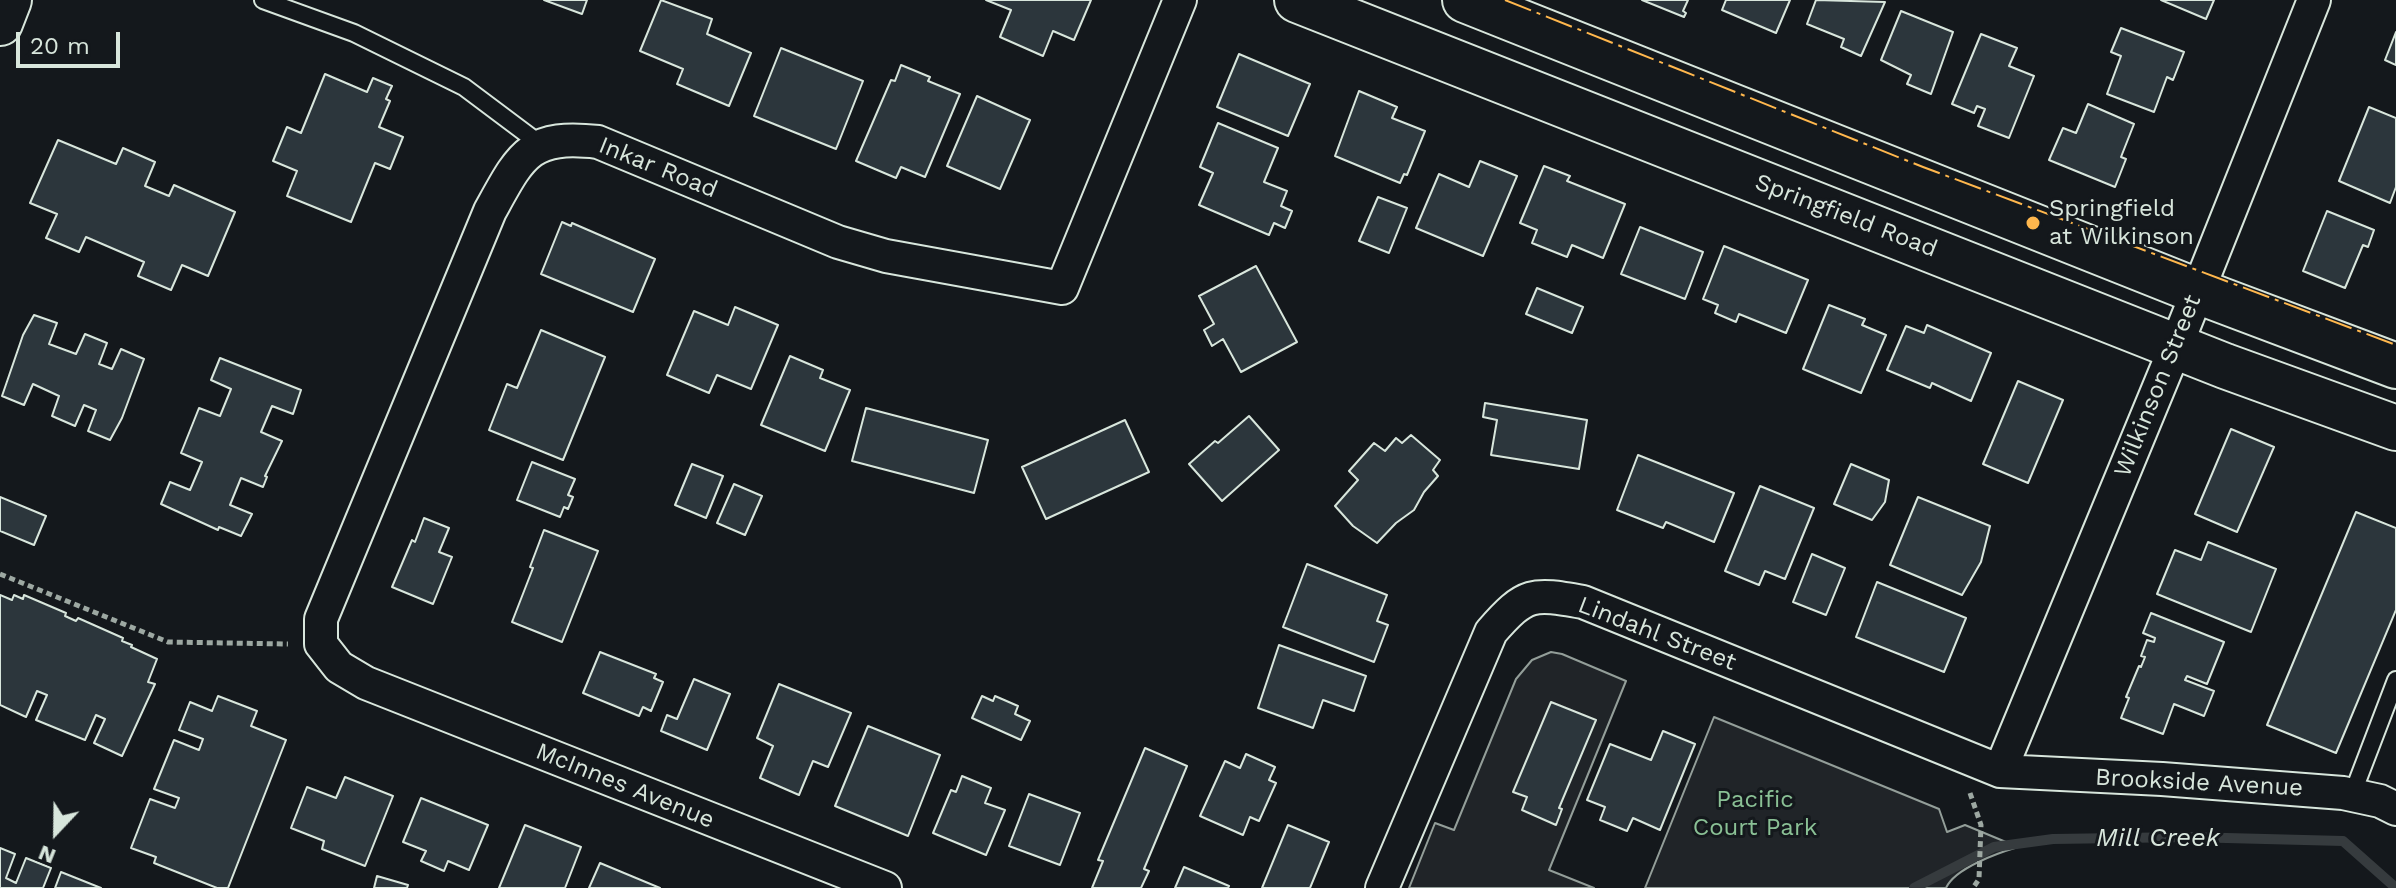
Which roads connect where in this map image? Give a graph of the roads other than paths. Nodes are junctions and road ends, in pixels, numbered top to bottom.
1 (9, 0) edge
2 (263, 0) edge
3 (1180, 0) edge
4 (1297, 0) edge
5 (1465, 0) edge
6 (2314, 0) edge
7 (0, 23) edge
8 (540, 144) junction
9 (2197, 291) junction
10 (2176, 346) junction
11 (2396, 366) edge
12 (2396, 428) edge
13 (2396, 680) edge
14 (2000, 771) junction
15 (2352, 795) junction
16 (2396, 809) edge
17 (885, 888) edge
18 (1382, 888) edge

1 - 7 main road
2 - 8 lane
3 - 8 street, Inkar Road
4 - 10 main road, Springfield Road
5 - 9 main road
6 - 9 street, Wilkinson Street
8 - 17 street, McInnes Avenue
9 - 10 street, Wilkinson Street
9 - 11 main road
10 - 12 main road, Springfield Road
10 - 14 street, Wilkinson Street
13 - 15 lane
14 - 15 street, Brookside Avenue
14 - 18 street, Lindahl Street
15 - 16 street, Brookside Avenue

